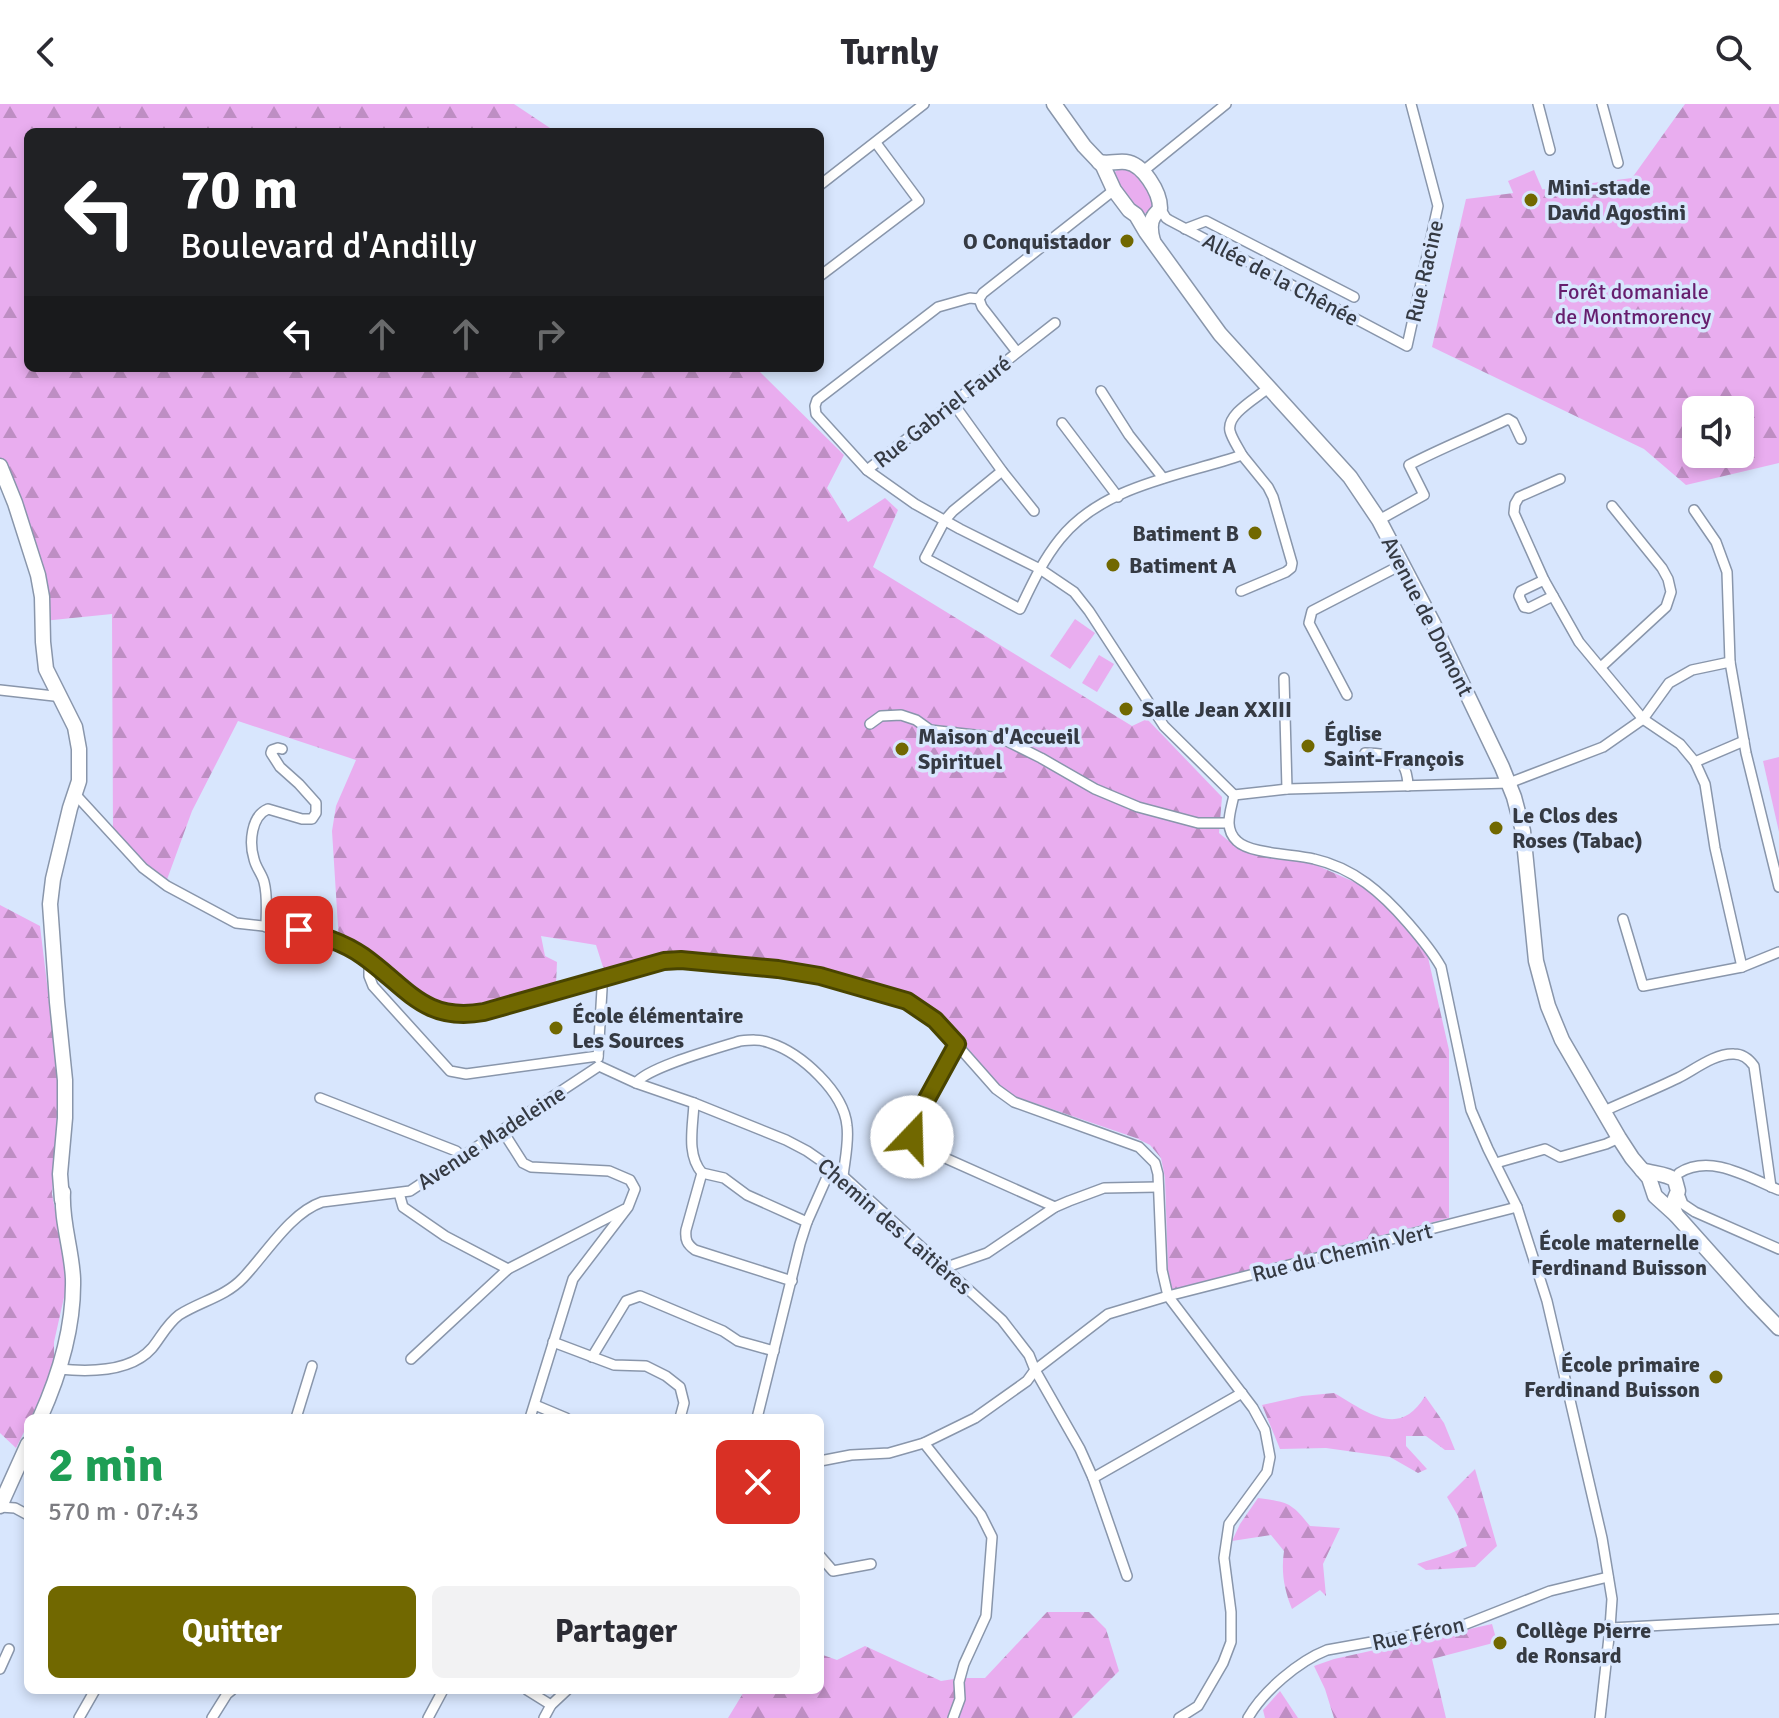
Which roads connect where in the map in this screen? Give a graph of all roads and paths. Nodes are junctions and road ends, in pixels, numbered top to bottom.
1 (924, 104) edge
2 (1054, 104) edge
3 (1226, 104) edge
4 (1411, 104) edge
5 (1538, 104) edge
6 (1602, 104) edge
7 (876, 143) junction
8 (1550, 150) dead end
9 (1099, 162) junction
10 (1117, 163) junction
11 (1618, 163) dead end
12 (1142, 172) junction
13 (824, 182) edge
14 (1111, 184) junction
15 (1158, 214) junction
16 (1136, 215) junction
17 (1185, 229) junction
18 (1154, 242) junction
19 (824, 273) edge
20 (1354, 297) dead end
21 (979, 299) junction
22 (1055, 323) dead end
23 (1407, 346) joint
24 (1017, 352) junction
25 (1268, 388) junction
26 (1101, 391) dead end
27 (953, 403) junction
28 (1062, 423) dead end
29 (1521, 439) dead end
30 (1242, 455) junction
31 (0, 466) edge
32 (867, 470) junction
33 (1002, 471) junction
34 (1163, 478) junction
35 (1560, 479) dead end
36 (1118, 497) junction
37 (1612, 506) dead end
38 (1694, 510) dead end
39 (1034, 511) dead end
40 (945, 520) junction
41 (1379, 520) junction
42 (1403, 564) junction
43 (1040, 569) junction
44 (1544, 580) junction
45 (1241, 591) dead end
46 (1553, 596) junction
47 (1730, 662) junction
48 (1601, 667) junction
49 (1284, 678) dead end
50 (0, 690) edge
51 (58, 695) junction
52 (1347, 695) dead end
53 (1643, 719) junction
54 (870, 724) dead end
55 (1744, 741) junction
56 (282, 749) dead end
57 (1365, 753) dead end
58 (1695, 762) junction
59 (1509, 783) junction
60 (1408, 786) junction
61 (1287, 789) junction
62 (76, 795) junction
63 (1234, 795) junction
64 (1228, 823) junction
65 (1779, 887) edge
66 (1623, 919) dead end
67 (266, 927) junction
68 (1779, 952) edge
69 (369, 961) junction
70 (55, 962) junction
71 (1742, 967) junction
72 (601, 978) junction
73 (957, 1044) junction
74 (598, 1061) junction
75 (636, 1083) junction
76 (320, 1098) dead end
77 (694, 1103) junction
78 (1604, 1111) junction
79 (502, 1130) junction
80 (1619, 1138) junction
81 (462, 1156) junction
82 (1496, 1163) junction
83 (831, 1168) junction
84 (1642, 1169) junction
85 (702, 1173) junction
86 (843, 1176) junction
87 (1672, 1185) junction
88 (1158, 1187) junction
89 (1775, 1189) edge
90 (399, 1193) junction
91 (62, 1200) junction
92 (628, 1207) junction
93 (1055, 1207) junction
94 (1517, 1207) junction
95 (807, 1222) junction
96 (1779, 1249) edge
97 (944, 1268) junction
98 (508, 1269) junction
99 (792, 1281) junction
100 (1168, 1296) junction
101 (1779, 1328) edge
102 (553, 1342) junction
103 (774, 1351) junction
104 (592, 1357) junction
105 (411, 1359) dead end
106 (60, 1363) junction
107 (312, 1366) dead end
108 (1035, 1370) junction
109 (1242, 1393) junction
110 (535, 1405) junction
111 (42, 1414) edge
112 (297, 1414) edge
113 (532, 1414) edge
114 (556, 1414) edge
115 (681, 1414) edge
116 (758, 1414) edge
117 (924, 1443) junction
118 (24, 1453) edge
119 (824, 1460) edge
120 (1093, 1478) junction
121 (0, 1507) edge
122 (24, 1513) edge
123 (824, 1561) edge
124 (871, 1564) dead end
125 (1127, 1576) dead end
126 (1608, 1577) junction
127 (1779, 1619) edge
128 (1610, 1631) junction
129 (9, 1649) dead end
130 (0, 1669) edge
131 (93, 1694) edge
132 (227, 1694) edge
133 (441, 1694) edge
134 (533, 1694) edge
135 (563, 1694) edge
136 (551, 1705) junction
137 (1198, 1706) junction
138 (79, 1718) edge
139 (212, 1718) edge
140 (428, 1718) edge
141 (544, 1718) edge
142 (953, 1718) edge
143 (1179, 1718) edge
144 (1204, 1718) edge
145 (1248, 1718) edge
146 (1600, 1718) edge

1 - 7 street
2 - 9 main road, Avenue de Domont
3 - 12 street
4 - 23 street, Rue Racine
5 - 8 street
6 - 11 street
7 - 13 street
7 - 19 street
9 - 10 main road
9 - 14 main road, Avenue de Domont
10 - 12 main road
10 - 14 main road
12 - 15 main road
14 - 16 main road, Avenue de Domont
14 - 21 street
15 - 16 main road
15 - 17 street, Allée de la Chênée
15 - 18 main road
16 - 18 main road, Avenue de Domont
17 - 20 street
17 - 23 street, Allée de la Chênée
18 - 25 main road, Avenue de Domont
21 - 24 street, Rue Gabriel Fauré
21 - 32 street
22 - 24 street, Rue Gabriel Fauré
24 - 27 street, Rue Gabriel Fauré
25 - 30 street
25 - 41 main road, Avenue de Domont
26 - 34 street
27 - 32 street, Rue Gabriel Fauré
27 - 33 street
28 - 36 street
29 - 41 street
30 - 34 street
30 - 45 street
31 - 51 main road
32 - 40 street
33 - 39 street
33 - 40 street
34 - 36 street
35 - 44 street
36 - 43 street
37 - 48 street
38 - 47 street
40 - 43 street
40 - 43 street
41 - 42 main road, Avenue de Domont
42 - 52 street
42 - 59 main road, Avenue de Domont
43 - 63 street
44 - 46 street
44 - 46 street
46 - 48 street
47 - 53 street
47 - 55 street
48 - 53 street
49 - 61 street
50 - 51 street
51 - 62 main road
53 - 58 street
53 - 59 street
54 - 64 street
55 - 58 street
55 - 65 street
56 - 67 street
57 - 60 street
58 - 71 street
59 - 60 street
59 - 78 main road, Avenue de Domont
60 - 61 street
61 - 63 street
62 - 67 street
62 - 70 main road
63 - 64 street
64 - 82 street
66 - 71 street
67 - 69 street
68 - 71 street
69 - 72 street
69 - 74 street
70 - 91 main road
70 - 91 main road
72 - 73 street
72 - 74 street
73 - 88 street
73 - 93 street
74 - 75 street, Chemin des Laitières
74 - 79 street, Avenue Madeleine
75 - 77 street, Chemin des Laitières
75 - 86 street
76 - 81 street
77 - 83 street, Chemin des Laitières
77 - 85 street
78 - 80 main road, Avenue de Domont
78 - 89 street
79 - 81 street, Avenue Madeleine
79 - 92 street
80 - 82 street
80 - 84 main road, Avenue de Domont
81 - 90 street, Avenue Madeleine
82 - 94 street
83 - 86 street, Chemin des Laitières
83 - 95 street
84 - 87 main road
84 - 87 main road, Avenue de Domont
85 - 95 street
85 - 99 street
86 - 97 street, Chemin des Laitières
87 - 89 street
87 - 96 street
87 - 101 main road
88 - 93 street
88 - 100 street
90 - 98 street
90 - 106 street, Avenue Madeleine
91 - 106 main road
92 - 98 street
92 - 102 street
93 - 97 street
94 - 100 street, Rue du Chemin Vert
94 - 126 street
95 - 99 street
97 - 108 street, Chemin des Laitières
98 - 105 street
99 - 103 street
100 - 108 street, Rue du Chemin Vert
100 - 109 street
102 - 104 street
102 - 110 street
103 - 104 street
103 - 116 street
104 - 115 street
106 - 111 main road
107 - 112 street
108 - 117 street, Rue du Chemin Vert
108 - 120 street, Chemin des Laitières
109 - 120 street
109 - 137 street
110 - 113 street
110 - 114 street
117 - 119 street, Rue du Chemin Vert
117 - 142 street
118 - 121 main road
120 - 125 street, Chemin des Laitières
121 - 122 street
123 - 124 street
126 - 128 street
126 - 145 street, Rue Féron
127 - 128 street
128 - 146 street
129 - 130 street
131 - 138 street
132 - 139 street
133 - 140 street
134 - 136 street
135 - 136 street
136 - 141 street
137 - 143 street
137 - 144 street

